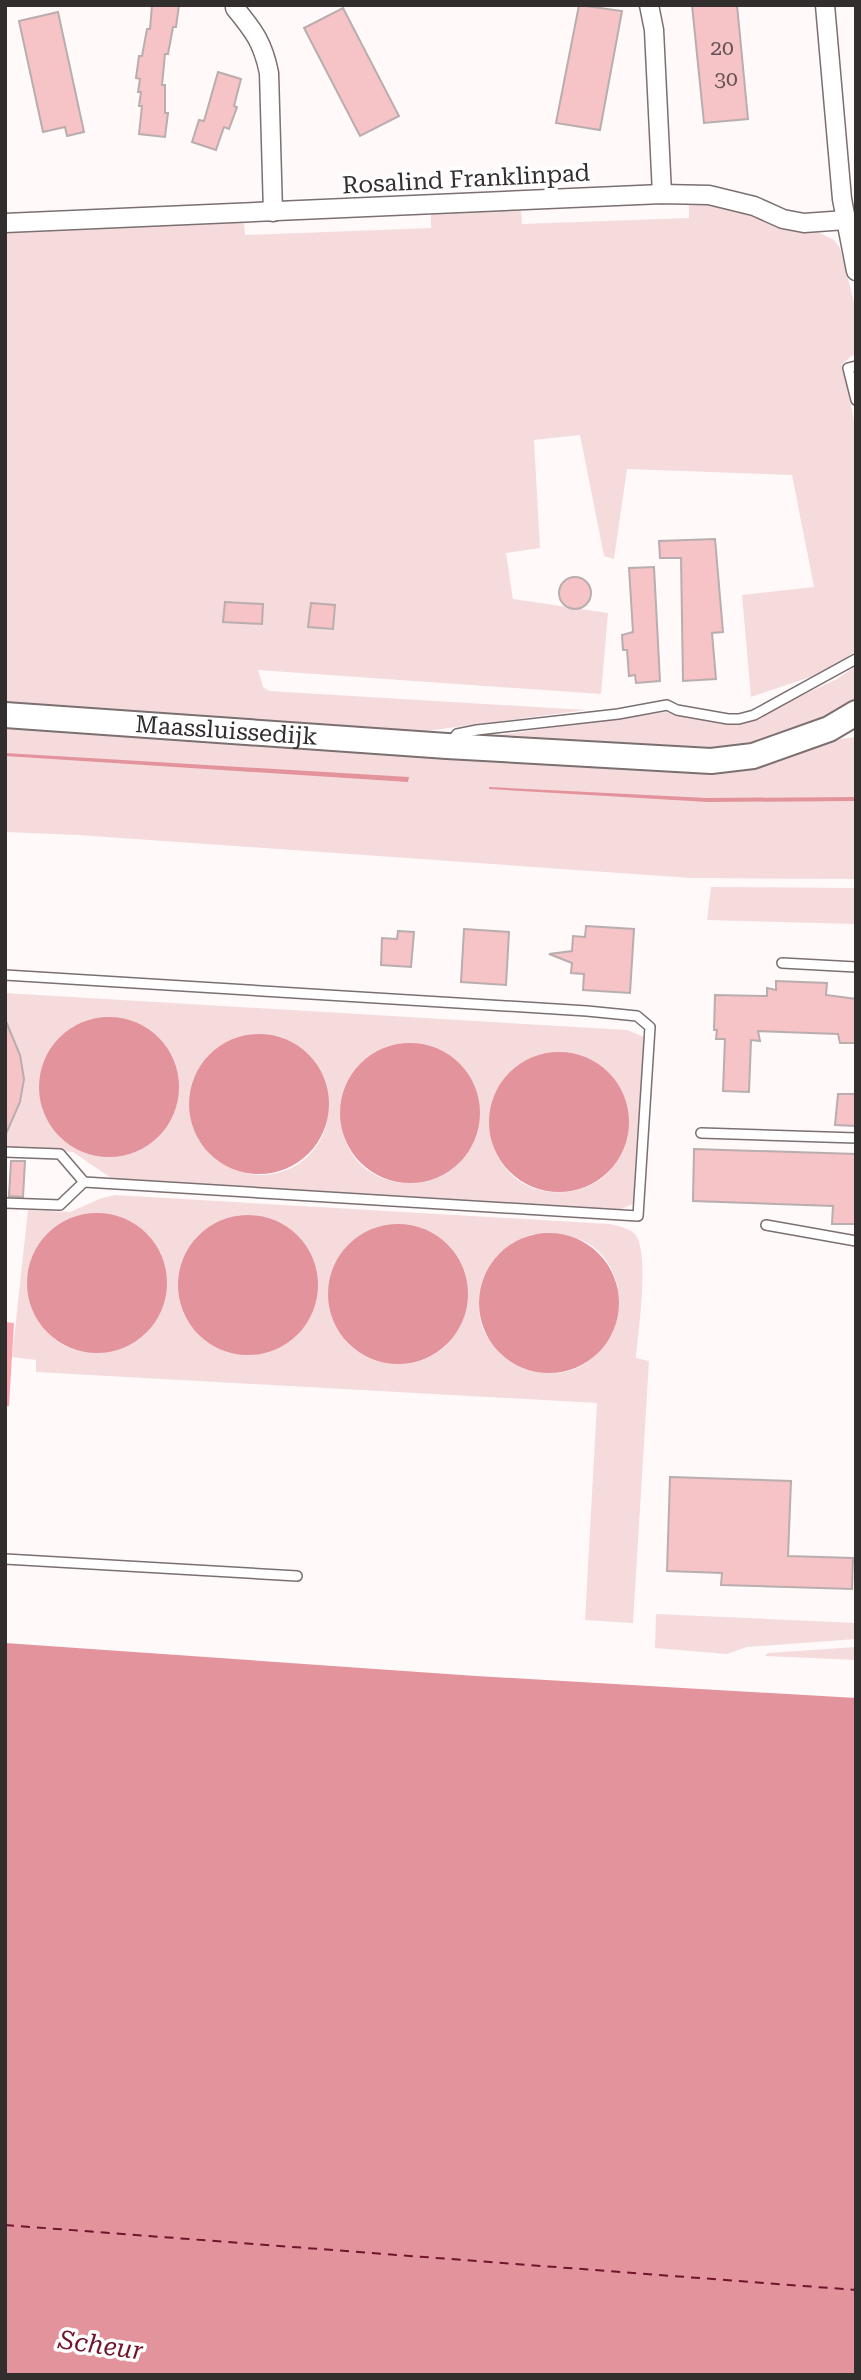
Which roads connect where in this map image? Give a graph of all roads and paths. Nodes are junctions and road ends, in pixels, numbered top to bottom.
1 (649, 5) edge
2 (825, 5) edge
3 (234, 6) edge
4 (662, 194) junction
5 (273, 212) junction
6 (846, 220) junction
7 (5, 223) edge
8 (856, 271) edge
9 (856, 366) edge
10 (856, 400) edge
11 (856, 659) edge
12 (856, 713) edge
13 (5, 715) edge
14 (829, 729) junction
15 (856, 732) edge
16 (446, 746) junction
17 (782, 964) dead end
18 (856, 968) edge
19 (5, 975) edge
20 (701, 1133) dead end
21 (856, 1138) edge
22 (5, 1152) edge
23 (84, 1182) junction
24 (5, 1203) edge
25 (766, 1225) dead end
26 (856, 1241) edge
27 (5, 1559) edge
28 (297, 1576) dead end

1 - 4 street
2 - 6 street
3 - 5 street
4 - 5 street, Rosalind Franklinpad
4 - 6 street, Rosalind Franklinpad
5 - 7 street, Rosalind Franklinpad
6 - 8 street
9 - 10 lane
11 - 16 lane
12 - 14 street, Maassluissedijk
13 - 16 street, Maassluissedijk
14 - 15 street, Maassluissedijk
14 - 16 street, Maassluissedijk
17 - 18 lane
19 - 23 lane
20 - 21 lane
22 - 23 lane
23 - 24 lane
25 - 26 lane
27 - 28 lane

